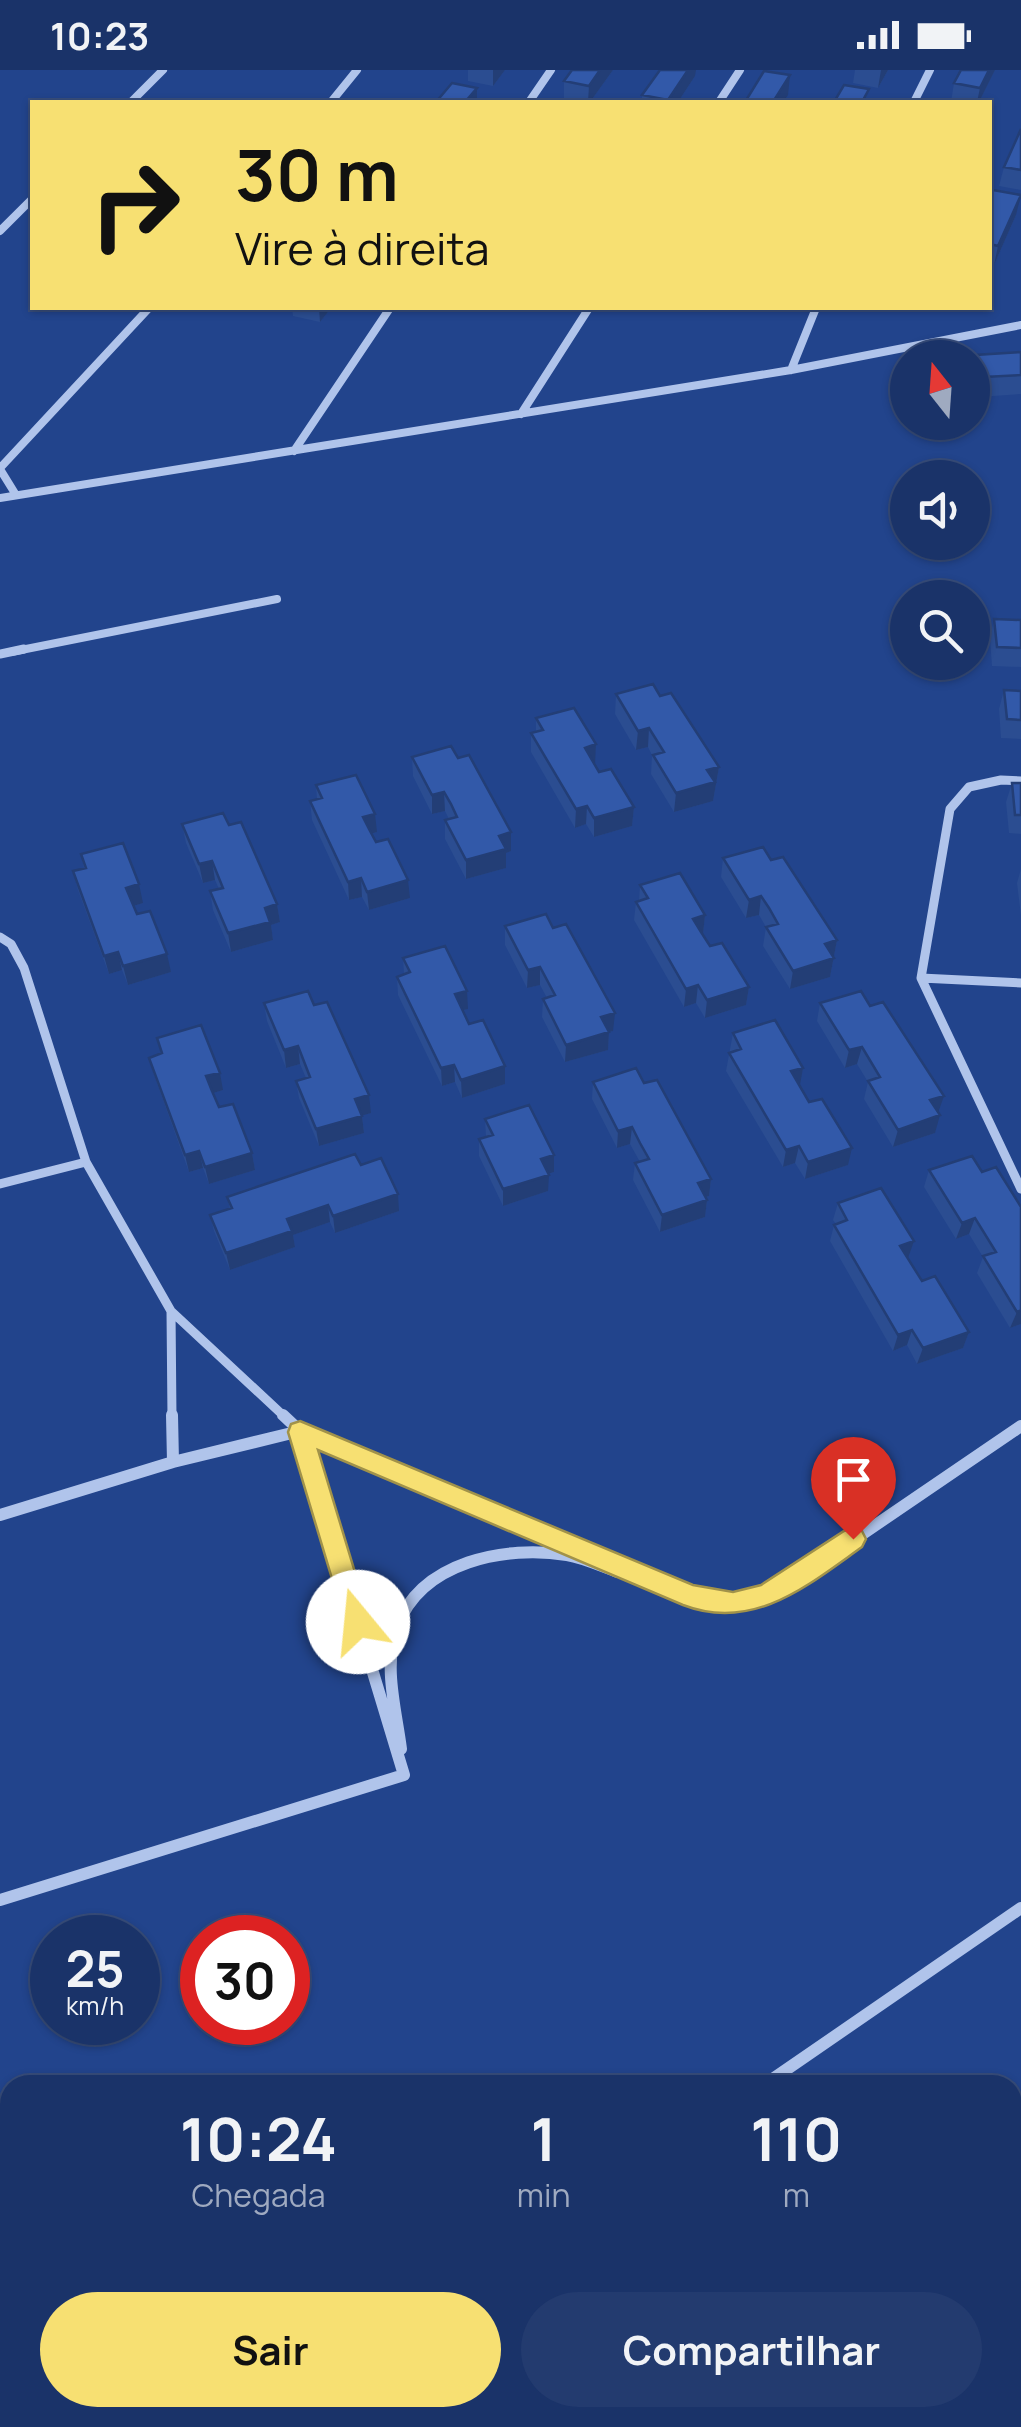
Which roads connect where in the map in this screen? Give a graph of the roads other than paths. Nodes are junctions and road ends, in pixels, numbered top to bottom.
1 (162, 70) edge
2 (358, 70) edge
3 (551, 70) edge
4 (740, 70) edge
5 (930, 70) edge
6 (133, 100) edge
7 (333, 100) edge
8 (530, 100) edge
9 (721, 100) edge
10 (915, 100) edge
11 (30, 202) edge
12 (0, 231) edge
13 (147, 310) edge
14 (389, 310) edge
15 (588, 310) edge
16 (815, 310) edge
17 (1021, 325) edge
18 (791, 370) junction
19 (522, 414) junction
20 (294, 451) junction
21 (0, 468) edge
22 (16, 496) junction
23 (0, 498) edge
24 (277, 600) dead end
25 (0, 654) edge
26 (1021, 781) edge
27 (0, 937) edge
28 (920, 978) junction
29 (1021, 983) edge
30 (86, 1162) junction
31 (0, 1184) edge
32 (1021, 1189) edge
33 (171, 1312) junction
34 (1021, 1426) edge
35 (300, 1432) junction
36 (174, 1462) junction
37 (0, 1515) edge
38 (692, 1596) junction
39 (404, 1775) junction
40 (0, 1900) edge
41 (1021, 1908) edge
42 (779, 2075) edge

1 - 6 street
2 - 7 street
3 - 8 street
4 - 9 street
5 - 10 street
11 - 12 street
13 - 21 street
14 - 20 street
15 - 19 street
16 - 18 street
17 - 18 street
18 - 19 street
19 - 20 street
20 - 22 street
21 - 22 street
22 - 23 street
24 - 25 street
26 - 28 street
27 - 30 street
28 - 29 street
28 - 32 street
30 - 31 street
30 - 33 street
33 - 35 street
33 - 36 street
34 - 38 street
35 - 36 street
35 - 38 street
35 - 39 street
36 - 37 street
38 - 39 street
39 - 40 street
41 - 42 street

